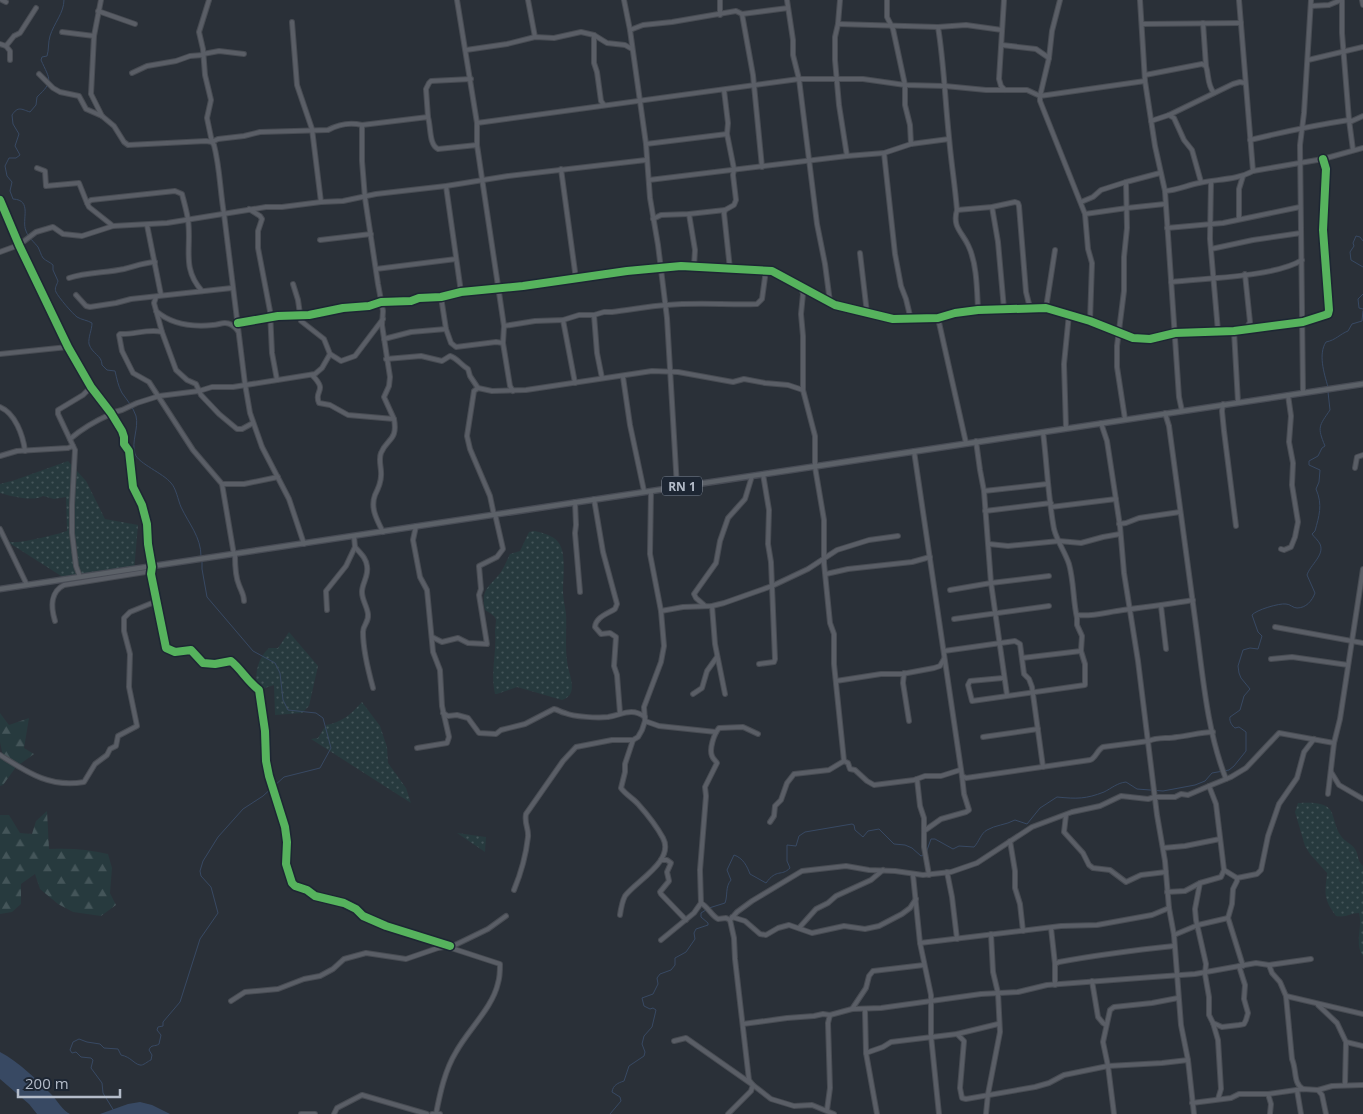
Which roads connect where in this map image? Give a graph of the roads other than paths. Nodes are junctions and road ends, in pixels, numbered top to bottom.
1 (101, 0) edge
2 (209, 0) edge
3 (456, 0) edge
4 (528, 0) edge
5 (624, 0) edge
6 (720, 0) edge
7 (787, 0) edge
8 (840, 0) edge
9 (887, 0) edge
10 (1004, 0) edge
11 (1140, 0) edge
12 (1239, 0) edge
13 (1311, 0) edge
14 (1341, 0) edge
15 (1362, 0) edge
16 (1060, 1) edge
17 (1363, 5) edge
18 (1311, 6) junction
19 (36, 8) dead end
20 (788, 8) junction
21 (98, 11) junction
22 (742, 14) junction
23 (720, 15) junction
24 (292, 22) dead end
25 (1203, 23) junction
26 (1241, 23) junction
27 (135, 24) dead end
28 (838, 24) junction
29 (1142, 24) junction
30 (891, 26) junction
31 (938, 26) junction
32 (630, 30) junction
33 (1002, 30) junction
34 (62, 32) dead end
35 (594, 35) junction
36 (94, 36) junction
37 (535, 37) junction
38 (0, 44) edge
39 (1002, 45) junction
40 (6, 46) junction
41 (1363, 47) edge
42 (632, 48) junction
43 (466, 50) junction
44 (1344, 51) junction
45 (244, 54) dead end
46 (203, 55) junction
47 (1049, 58) junction
48 (10, 60) dead end
49 (1308, 60) junction
50 (1206, 66) junction
51 (132, 73) dead end
52 (39, 74) dead end
53 (1145, 75) junction
54 (836, 78) junction
55 (471, 79) junction
56 (799, 79) junction
57 (1145, 81) junction
58 (1245, 83) junction
59 (905, 85) junction
60 (754, 86) junction
61 (945, 86) junction
62 (724, 90) junction
63 (1005, 90) junction
64 (1214, 93) junction
65 (1040, 96) junction
66 (640, 101) junction
67 (604, 105) junction
68 (1168, 115) junction
69 (102, 116) junction
70 (1363, 116) edge
71 (428, 117) junction
72 (1151, 120) junction
73 (1349, 120) junction
74 (477, 123) junction
75 (362, 125) junction
76 (1303, 129) junction
77 (312, 130) junction
78 (727, 134) junction
79 (949, 139) junction
80 (1250, 140) junction
81 (212, 142) junction
82 (646, 144) junction
83 (911, 144) junction
84 (477, 145) junction
85 (1363, 148) edge
86 (1353, 150) junction
87 (884, 153) junction
88 (847, 156) junction
89 (1323, 158) junction
90 (646, 160) junction
91 (808, 161) junction
92 (1300, 162) junction
93 (762, 167) junction
94 (36, 168) dead end
95 (561, 169) junction
96 (734, 169) junction
97 (1253, 171) junction
98 (1160, 173) junction
99 (1243, 176) junction
100 (482, 180) junction
101 (649, 180) junction
102 (1126, 182) junction
103 (1201, 182) junction
104 (1211, 182) junction
105 (446, 186) junction
106 (1165, 191) junction
107 (365, 198) junction
108 (0, 200) edge
109 (321, 202) junction
110 (1082, 202) junction
111 (88, 203) junction
112 (1165, 204) junction
113 (992, 207) junction
114 (1300, 207) junction
115 (1128, 208) junction
116 (249, 210) junction
117 (725, 210) junction
118 (957, 210) junction
119 (224, 214) junction
120 (689, 214) junction
121 (1085, 214) junction
122 (188, 219) junction
123 (1239, 219) junction
124 (653, 220) junction
125 (147, 225) junction
126 (1210, 225) junction
127 (113, 226) junction
128 (1167, 228) junction
129 (1301, 233) junction
130 (370, 234) junction
131 (320, 240) dead end
132 (19, 245) junction
133 (1211, 249) junction
134 (1055, 250) dead end
135 (0, 252) edge
136 (860, 253) dead end
137 (456, 259) junction
138 (1302, 260) junction
139 (155, 262) junction
140 (694, 266) junction
141 (661, 267) junction
142 (376, 269) junction
143 (730, 269) junction
144 (766, 270) junction
145 (1245, 274) junction
146 (1213, 277) junction
147 (69, 278) dead end
148 (576, 279) junction
149 (1171, 282) junction
150 (292, 284) dead end
151 (801, 286) junction
152 (232, 288) junction
153 (497, 288) junction
154 (202, 291) junction
155 (461, 292) junction
156 (76, 295) dead end
157 (161, 295) junction
158 (156, 297) junction
159 (441, 297) junction
160 (381, 302) junction
161 (830, 302) junction
162 (665, 305) junction
163 (1030, 308) junction
164 (1046, 308) junction
165 (1004, 309) junction
166 (978, 310) junction
167 (156, 311) junction
168 (867, 312) junction
169 (1069, 314) junction
170 (300, 315) junction
171 (594, 315) junction
172 (270, 318) junction
173 (938, 318) junction
174 (383, 319) junction
175 (563, 320) junction
176 (911, 320) junction
177 (1090, 320) junction
178 (1303, 322) junction
179 (238, 323) junction
180 (504, 326) junction
181 (446, 329) junction
182 (1246, 329) junction
183 (238, 331) junction
184 (1234, 331) junction
185 (162, 332) junction
186 (1218, 332) junction
187 (1120, 333) junction
188 (1175, 333) junction
189 (384, 339) junction
190 (503, 343) junction
191 (68, 347) junction
192 (0, 354) edge
193 (330, 354) junction
194 (386, 359) junction
195 (670, 373) junction
196 (311, 374) junction
197 (623, 377) junction
198 (602, 378) junction
199 (277, 380) junction
200 (575, 383) junction
201 (245, 384) junction
202 (1363, 384) edge
203 (91, 387) junction
204 (478, 388) junction
205 (513, 390) junction
206 (803, 390) junction
207 (199, 391) junction
208 (1302, 393) junction
209 (1288, 395) junction
210 (159, 396) junction
211 (1238, 402) junction
212 (1223, 404) junction
213 (0, 406) edge
214 (1182, 411) junction
215 (111, 413) junction
216 (1165, 413) junction
217 (394, 419) junction
218 (1125, 419) junction
219 (253, 423) junction
220 (1101, 423) junction
221 (1066, 428) junction
222 (1043, 432) junction
223 (70, 438) junction
224 (976, 441) junction
225 (966, 443) junction
226 (74, 446) junction
227 (25, 451) junction
228 (914, 451) junction
229 (1363, 455) edge
230 (0, 456) edge
231 (815, 467) junction
232 (1355, 468) dead end
233 (763, 474) junction
234 (752, 476) junction
235 (278, 477) junction
236 (222, 484) junction
237 (1047, 484) junction
238 (677, 487) junction
239 (651, 491) junction
240 (984, 491) junction
241 (644, 492) junction
242 (1116, 498) junction
243 (594, 499) junction
244 (574, 502) junction
245 (1051, 505) junction
246 (985, 511) junction
247 (1180, 512) junction
248 (494, 514) junction
249 (1119, 524) junction
250 (416, 526) junction
251 (1236, 526) dead end
252 (0, 529) edge
253 (383, 532) junction
254 (1120, 534) junction
255 (354, 536) junction
256 (898, 536) dead end
257 (1059, 541) junction
258 (304, 544) junction
259 (990, 544) junction
260 (355, 548) junction
261 (1282, 549) dead end
262 (235, 555) junction
263 (930, 557) junction
264 (824, 558) junction
265 (152, 569) junction
266 (1363, 569) edge
267 (826, 574) junction
268 (1048, 576) dead end
269 (80, 578) junction
270 (991, 583) junction
271 (27, 585) junction
272 (772, 586) junction
273 (0, 589) edge
274 (950, 590) dead end
275 (1361, 590) edge
276 (580, 592) dead end
277 (1193, 600) junction
278 (157, 601) junction
279 (244, 601) dead end
280 (704, 605) junction
281 (712, 606) junction
282 (1049, 606) dead end
283 (1161, 606) junction
284 (1130, 609) junction
285 (327, 610) dead end
286 (661, 611) junction
287 (995, 612) junction
288 (1077, 616) junction
289 (1356, 616) junction
290 (1363, 617) edge
291 (954, 619) dead end
292 (55, 621) dead end
293 (1275, 627) dead end
294 (432, 637) junction
295 (1352, 641) junction
296 (999, 643) junction
297 (1363, 643) edge
298 (1166, 649) dead end
299 (944, 651) junction
300 (1081, 651) junction
301 (717, 657) junction
302 (945, 658) junction
303 (1022, 658) junction
304 (1271, 659) dead end
305 (759, 664) dead end
306 (1348, 666) junction
307 (904, 673) junction
308 (1003, 678) junction
309 (836, 681) junction
310 (373, 688) dead end
311 (1032, 692) junction
312 (693, 694) dead end
313 (726, 694) dead end
314 (1007, 695) junction
315 (443, 713) junction
316 (620, 713) junction
317 (645, 719) junction
318 (909, 721) dead end
319 (1038, 729) junction
320 (716, 732) junction
321 (1213, 732) junction
322 (758, 734) dead end
323 (983, 737) dead end
324 (1314, 739) junction
325 (632, 740) junction
326 (1149, 741) junction
327 (1334, 743) junction
328 (417, 748) dead end
329 (0, 755) edge
330 (844, 761) junction
331 (1043, 766) junction
332 (960, 770) junction
333 (1331, 772) junction
334 (962, 776) junction
335 (917, 779) junction
336 (1226, 779) junction
337 (1209, 786) junction
338 (1328, 794) dead end
339 (1155, 795) junction
340 (1363, 799) edge
341 (1066, 815) junction
342 (770, 822) dead end
343 (924, 832) junction
344 (1220, 839) junction
345 (1010, 841) junction
346 (1163, 848) junction
347 (661, 860) junction
348 (883, 870) junction
349 (1224, 870) junction
350 (947, 872) junction
351 (1166, 872) junction
352 (913, 875) junction
353 (929, 875) junction
354 (1237, 878) junction
355 (1200, 883) junction
356 (514, 890) dead end
357 (1168, 892) junction
358 (916, 899) junction
359 (701, 903) junction
360 (1169, 908) junction
361 (620, 914) dead end
362 (506, 916) dead end
363 (731, 918) junction
364 (1228, 918) junction
365 (686, 920) junction
366 (1198, 925) junction
367 (798, 928) junction
368 (1051, 928) junction
369 (1023, 931) junction
370 (991, 934) junction
371 (1174, 935) junction
372 (957, 939) junction
373 (662, 940) dead end
374 (920, 943) junction
375 (448, 946) junction
376 (1174, 946) junction
377 (1311, 959) dead end
378 (1055, 964) junction
379 (924, 965) junction
380 (1269, 965) junction
381 (1241, 966) junction
382 (1206, 971) junction
383 (1176, 976) junction
384 (1092, 981) junction
385 (1056, 984) junction
386 (998, 993) junction
387 (1286, 996) junction
388 (1178, 998) junction
389 (231, 1001) dead end
390 (931, 1002) junction
391 (1317, 1004) junction
392 (852, 1009) junction
393 (865, 1010) junction
394 (1363, 1014) edge
395 (830, 1015) junction
396 (1213, 1023) junction
397 (743, 1024) junction
398 (998, 1024) junction
399 (1106, 1025) junction
400 (957, 1034) junction
401 (931, 1036) junction
402 (674, 1041) dead end
403 (1346, 1042) junction
404 (1363, 1046) edge
405 (866, 1053) junction
406 (1188, 1060) junction
407 (1108, 1066) junction
408 (1345, 1085) junction
409 (753, 1086) junction
410 (1362, 1086) edge
411 (1297, 1090) junction
412 (1303, 1090) junction
413 (1318, 1090) junction
414 (1268, 1094) junction
415 (987, 1096) junction
416 (1218, 1099) junction
417 (1192, 1103) junction
418 (827, 1110) junction
419 (301, 1114) edge
420 (314, 1114) edge
421 (334, 1114) edge
422 (427, 1114) edge
423 (436, 1114) edge
424 (728, 1114) edge
425 (834, 1114) edge
426 (877, 1114) edge
427 (939, 1114) edge
428 (986, 1114) edge
429 (1114, 1114) edge
430 (1194, 1114) edge
431 (1270, 1114) edge
432 (1301, 1114) edge
433 (1326, 1114) edge

1 - 21 street
2 - 46 street
3 - 43 street
4 - 37 street
5 - 32 street
6 - 23 street
7 - 20 street
8 - 28 street
9 - 30 street
10 - 33 street
11 - 29 street
12 - 26 street
13 - 18 street
14 - 18 street
14 - 44 street
15 - 17 street
16 - 47 street
18 - 49 street
19 - 40 street
20 - 22 street
20 - 56 street
21 - 27 street
21 - 36 street
22 - 23 street
22 - 60 street
23 - 32 street
24 - 77 street
25 - 26 street
25 - 29 street
25 - 50 street
26 - 58 street
28 - 30 street
28 - 54 street
29 - 53 street
30 - 31 street
30 - 59 street
31 - 33 street
31 - 61 street
32 - 42 street
33 - 39 street
34 - 36 street
35 - 37 street
35 - 42 street
35 - 67 street
36 - 69 street
37 - 43 street
38 - 40 street
39 - 47 street
39 - 63 street
40 - 48 street
41 - 44 street
42 - 66 street
43 - 55 street
44 - 49 street
44 - 73 street
45 - 46 street
46 - 51 street
46 - 81 street
47 - 65 street
49 - 76 street
50 - 53 street
50 - 64 street
52 - 69 street
53 - 57 street
54 - 56 street
54 - 59 street
54 - 88 street
55 - 71 street
55 - 74 street
56 - 60 street
56 - 91 street
57 - 65 street
57 - 72 street
58 - 64 street
58 - 80 street
59 - 61 street
59 - 83 street
60 - 62 street
60 - 93 street
61 - 63 street
61 - 79 street
62 - 66 street
62 - 78 street
63 - 65 street
64 - 68 street
65 - 110 street
66 - 67 street
66 - 82 street
67 - 74 street
68 - 72 street
68 - 103 street
69 - 81 street
70 - 73 street
71 - 75 street
71 - 84 street
72 - 98 street
73 - 76 street
73 - 86 street
74 - 84 street
75 - 77 street
75 - 107 street
76 - 80 street
76 - 92 street
77 - 81 street
77 - 109 street
78 - 82 street
78 - 96 street
79 - 83 street
79 - 118 street
80 - 97 street
81 - 119 street
82 - 90 street
83 - 87 street
84 - 100 street
85 - 86 street
86 - 89 street
87 - 88 street
87 - 176 street
88 - 91 street
89 - 92 street
89 - 178 street
90 - 95 street
90 - 101 street
91 - 93 street
91 - 161 street
92 - 97 street
92 - 114 street
93 - 96 street
94 - 111 street
95 - 100 street
95 - 148 street
96 - 101 street
96 - 117 street
97 - 99 street
98 - 102 street
98 - 106 street
99 - 104 street
99 - 123 street
100 - 105 street
100 - 153 street
101 - 124 street
102 - 110 street
102 - 115 street
103 - 104 street
103 - 106 street
104 - 126 street
105 - 107 street
105 - 137 street
106 - 112 street
107 - 109 street
107 - 130 street
108 - 132 street
109 - 116 street
110 - 121 street
111 - 122 street
111 - 127 street
112 - 115 street
112 - 128 street
113 - 118 street
113 - 163 street
113 - 165 street
114 - 123 street
114 - 129 street
115 - 121 street
115 - 187 street
116 - 119 street
116 - 172 street
117 - 120 street
117 - 143 street
118 - 166 street
119 - 122 street
119 - 152 street
120 - 124 street
120 - 140 street
121 - 177 street
122 - 125 street
122 - 154 street
123 - 126 street
124 - 141 street
125 - 127 street
125 - 139 street
126 - 128 street
126 - 133 street
127 - 132 street
128 - 149 street
129 - 133 street
129 - 138 street
130 - 131 street
130 - 142 street
132 - 135 street
132 - 191 street
133 - 146 street
134 - 164 street
136 - 168 street
137 - 142 street
137 - 155 street
138 - 145 street
138 - 178 street
139 - 147 street
139 - 157 street
140 - 141 street
140 - 143 street
141 - 148 street
141 - 162 street
142 - 160 street
143 - 144 street
144 - 151 street
144 - 162 street
145 - 146 street
145 - 182 street
146 - 149 street
146 - 186 street
148 - 153 street
149 - 188 street
150 - 170 street
151 - 161 street
151 - 206 street
152 - 154 street
152 - 179 street
153 - 155 street
153 - 180 street
154 - 157 street
155 - 159 street
156 - 158 street
157 - 158 street
158 - 167 street
159 - 160 street
159 - 181 street
160 - 170 street
160 - 174 street
161 - 168 street
162 - 171 street
162 - 195 street
163 - 164 street
163 - 165 street
164 - 169 street
165 - 166 street
166 - 173 street
167 - 183 street
167 - 185 street
168 - 176 street
169 - 177 street
169 - 221 street
170 - 172 street
170 - 193 street
171 - 175 street
171 - 198 street
172 - 179 street
172 - 199 street
173 - 176 street
173 - 225 street
174 - 189 street
174 - 193 street
175 - 180 street
175 - 200 street
177 - 187 street
178 - 182 street
178 - 208 street
179 - 183 street
180 - 190 street
181 - 189 street
181 - 190 street
182 - 184 street
183 - 201 street
184 - 186 street
184 - 211 street
185 - 207 street
185 - 210 street
186 - 188 street
187 - 188 street
187 - 218 street
188 - 214 street
189 - 194 street
190 - 205 street
191 - 192 street
191 - 203 street
193 - 196 street
194 - 204 street
194 - 217 street
195 - 197 street
195 - 206 street
195 - 238 street
196 - 199 street
196 - 217 street
197 - 198 street
197 - 241 street
198 - 200 street
199 - 201 street
200 - 205 street
201 - 207 street
201 - 219 street
202 - 208 main road, RN 1
203 - 215 street
203 - 223 street
204 - 205 street
204 - 248 street
206 - 231 street
207 - 210 street
207 - 219 street
208 - 209 main road, RN 1
209 - 211 main road, RN 1
209 - 261 street
210 - 215 street
210 - 236 street
211 - 212 main road, RN 1
212 - 214 main road, RN 1
212 - 251 street
213 - 227 street
214 - 216 main road, RN 1
215 - 223 street
215 - 265 street
216 - 218 main road, RN 1
216 - 247 street
217 - 253 street
218 - 220 main road, RN 1
219 - 235 street
220 - 221 main road, RN 1
220 - 242 street
221 - 222 main road, RN 1
222 - 224 main road, RN 1
222 - 237 street
223 - 226 street
224 - 225 main road, RN 1
224 - 240 street
225 - 228 main road, RN 1
226 - 227 street
226 - 269 street
227 - 230 street
228 - 231 main road, RN 1
228 - 263 street
229 - 232 street
231 - 233 main road, RN 1
231 - 264 street
233 - 234 main road, RN 1
233 - 272 street
234 - 238 main road, RN 1
234 - 280 street
235 - 236 street
235 - 258 street
236 - 262 street
237 - 240 street
237 - 245 street
238 - 239 main road, RN 1
239 - 241 main road, RN 1
239 - 286 street
240 - 246 street
241 - 243 main road, RN 1
242 - 245 street
242 - 249 street
243 - 244 main road, RN 1
243 - 316 street
244 - 248 main road, RN 1
244 - 276 street
245 - 246 street
245 - 257 street
246 - 259 street
247 - 249 street
247 - 277 street
248 - 250 main road, RN 1
248 - 294 street
249 - 254 street
250 - 253 main road, RN 1
250 - 294 street
252 - 271 street
253 - 255 main road, RN 1
254 - 257 street
254 - 284 street
255 - 258 main road, RN 1
255 - 260 street
256 - 264 street
257 - 259 street
257 - 288 street
258 - 262 main road, RN 1
259 - 270 street
260 - 285 street
260 - 310 street
262 - 265 main road, RN 1
262 - 279 street
263 - 267 street
263 - 299 street
264 - 267 street
264 - 272 street
265 - 269 main road, RN 1
265 - 278 street
265 - 292 street
266 - 275 street
267 - 309 street
268 - 270 street
269 - 271 main road, RN 1
270 - 274 street
270 - 287 street
271 - 273 main road, RN 1
272 - 281 street
272 - 305 street
275 - 289 street
277 - 283 street
277 - 321 street
278 - 329 street
278 - 375 street
280 - 281 street
280 - 286 street
281 - 301 street
282 - 287 street
283 - 284 street
283 - 298 street
284 - 288 street
284 - 326 street
286 - 317 street
287 - 291 street
287 - 296 street
288 - 300 street
289 - 290 street
289 - 295 street
293 - 295 street
294 - 315 street
295 - 297 street
295 - 306 street
296 - 299 street
296 - 303 street
296 - 308 street
299 - 302 street
300 - 303 street
300 - 311 street
301 - 312 street
301 - 313 street
302 - 307 street
302 - 332 street
303 - 311 street
304 - 306 street
306 - 327 street
307 - 309 street
307 - 318 street
308 - 314 street
308 - 314 street
309 - 330 street
311 - 314 street
311 - 319 street
315 - 316 street
315 - 328 street
316 - 317 street
317 - 320 street
317 - 325 street
319 - 323 street
319 - 331 street
320 - 322 street
320 - 359 street
321 - 326 street
321 - 336 street
324 - 327 street
324 - 336 street
324 - 354 street
325 - 347 street
325 - 356 street
326 - 331 street
326 - 339 street
327 - 333 street
330 - 335 street
330 - 342 street
331 - 334 street
332 - 334 street
332 - 335 street
333 - 338 street
333 - 340 street
334 - 343 street
335 - 343 street
336 - 337 street
337 - 339 street
337 - 344 street
339 - 341 street
339 - 346 street
341 - 345 street
341 - 351 street
343 - 353 street
344 - 346 street
344 - 349 street
345 - 350 street
345 - 369 street
346 - 351 street
347 - 361 street
347 - 365 street
348 - 352 street
348 - 363 street
348 - 367 street
349 - 354 street
349 - 355 street
350 - 353 street
350 - 372 street
351 - 357 street
352 - 353 street
352 - 358 street
354 - 364 street
355 - 357 street
355 - 366 street
357 - 360 street
358 - 367 street
358 - 374 street
359 - 363 street
359 - 365 street
360 - 368 street
360 - 371 street
362 - 375 street
363 - 367 street
363 - 397 street
364 - 366 street
364 - 381 street
365 - 373 street
366 - 371 street
366 - 382 street
368 - 369 street
368 - 378 street
369 - 370 street
370 - 372 street
370 - 386 street
371 - 376 street
372 - 374 street
374 - 379 street
375 - 389 street
375 - 423 street
376 - 378 street
376 - 383 street
377 - 380 street
378 - 385 street
379 - 390 street
379 - 392 street
380 - 381 street
380 - 387 street
381 - 382 street
381 - 396 street
382 - 383 street
382 - 396 street
383 - 384 street
383 - 388 street
384 - 385 street
384 - 399 street
385 - 386 street
386 - 390 street
386 - 398 street
387 - 391 street
387 - 412 street
388 - 399 street
388 - 406 street
390 - 393 street
390 - 401 street
391 - 394 street
391 - 403 street
392 - 393 street
392 - 395 street
393 - 405 street
395 - 397 street
395 - 418 street
396 - 416 street
397 - 409 street
398 - 400 street
398 - 415 street
399 - 407 street
400 - 401 street
400 - 415 street
401 - 405 street
401 - 427 street
402 - 409 street
403 - 404 street
403 - 408 street
405 - 426 street
406 - 407 street
406 - 417 street
407 - 415 street
407 - 429 street
408 - 410 street
408 - 413 street
409 - 418 street
409 - 424 street
411 - 412 street
411 - 414 street
411 - 432 street
412 - 413 street
413 - 433 street
414 - 416 street
414 - 431 street
415 - 428 street
416 - 417 street
417 - 430 street
418 - 425 street
419 - 420 street
421 - 422 street

